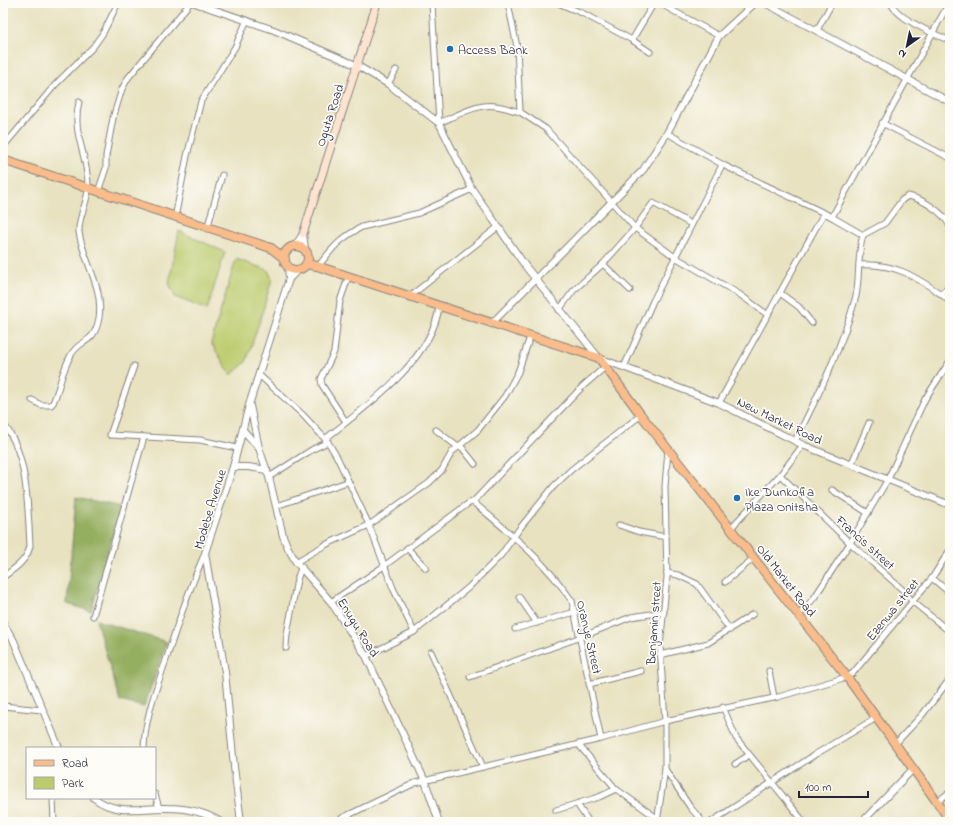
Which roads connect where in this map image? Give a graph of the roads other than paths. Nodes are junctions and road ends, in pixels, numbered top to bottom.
1 (118, 3) edge
2 (190, 3) edge
3 (195, 3) edge
4 (377, 3) edge
5 (432, 3) edge
6 (508, 3) edge
7 (558, 3) edge
8 (654, 3) edge
9 (659, 3) edge
10 (755, 3) edge
11 (765, 3) edge
12 (832, 3) edge
13 (891, 3) edge
14 (949, 3) edge
15 (247, 20) junction
16 (817, 30) junction
17 (932, 32) junction
18 (719, 36) junction
19 (632, 40) junction
20 (950, 41) edge
21 (650, 52) dead end
22 (358, 66) junction
23 (396, 70) dead end
24 (906, 78) junction
25 (388, 84) junction
26 (79, 102) dead end
27 (950, 102) edge
28 (520, 112) junction
29 (439, 123) junction
30 (882, 124) junction
31 (667, 133) junction
32 (3, 147) edge
33 (950, 158) edge
34 (3, 160) edge
35 (722, 165) junction
36 (222, 175) dead end
37 (88, 189) junction
38 (472, 189) junction
39 (98, 192) junction
40 (612, 203) junction
41 (824, 213) junction
42 (832, 217) junction
43 (175, 218) junction
44 (949, 219) edge
45 (691, 224) junction
46 (498, 227) junction
47 (950, 227) edge
48 (207, 228) junction
49 (635, 228) junction
50 (303, 234) junction
51 (863, 235) junction
52 (292, 247) junction
53 (271, 248) junction
54 (307, 252) junction
55 (675, 257) junction
56 (286, 262) junction
57 (320, 264) junction
58 (602, 264) junction
59 (858, 265) junction
60 (303, 267) junction
61 (328, 271) junction
62 (348, 278) junction
63 (289, 279) junction
64 (536, 280) junction
65 (950, 286) edge
66 (630, 290) dead end
67 (780, 293) junction
68 (941, 294) junction
69 (402, 296) junction
70 (950, 302) edge
71 (439, 307) junction
72 (559, 310) junction
73 (768, 315) junction
74 (812, 323) dead end
75 (490, 324) junction
76 (530, 337) junction
77 (599, 358) junction
78 (950, 361) edge
79 (134, 366) dead end
80 (605, 367) junction
81 (624, 367) junction
82 (259, 375) junction
83 (32, 400) dead end
84 (719, 403) junction
85 (250, 405) junction
86 (641, 415) junction
87 (346, 422) junction
88 (3, 424) edge
89 (868, 424) dead end
90 (243, 430) junction
91 (436, 430) dead end
92 (144, 437) junction
93 (326, 440) junction
94 (795, 441) junction
95 (803, 445) junction
96 (459, 446) junction
97 (237, 448) junction
98 (259, 448) junction
99 (668, 450) junction
100 (475, 464) dead end
101 (852, 465) junction
102 (233, 467) junction
103 (267, 470) junction
104 (780, 475) junction
105 (269, 477) junction
106 (888, 479) junction
107 (347, 482) junction
108 (832, 490) dead end
109 (473, 502) junction
110 (950, 505) edge
111 (276, 506) junction
112 (868, 513) junction
113 (368, 525) junction
114 (618, 525) dead end
115 (731, 528) junction
116 (514, 536) junction
117 (666, 537) junction
118 (850, 543) junction
119 (407, 548) junction
120 (950, 550) edge
121 (204, 553) junction
122 (754, 558) junction
123 (296, 562) junction
124 (384, 566) junction
125 (302, 568) junction
126 (426, 568) dead end
127 (667, 573) junction
128 (3, 577) edge
129 (932, 578) junction
130 (725, 582) dead end
131 (950, 593) edge
132 (519, 597) dead end
133 (912, 601) junction
134 (331, 602) junction
135 (574, 612) junction
136 (664, 612) junction
137 (753, 614) dead end
138 (799, 615) junction
139 (93, 616) dead end
140 (3, 623) edge
141 (537, 624) junction
142 (515, 629) dead end
143 (730, 630) junction
144 (414, 632) junction
145 (950, 632) edge
146 (581, 638) junction
147 (286, 648) dead end
148 (431, 652) dead end
149 (660, 655) junction
150 (366, 656) junction
151 (641, 671) dead end
152 (769, 671) dead end
153 (470, 677) dead end
154 (847, 677) junction
155 (950, 681) edge
156 (589, 684) junction
157 (774, 697) junction
158 (3, 706) edge
159 (723, 707) junction
160 (42, 710) junction
161 (876, 718) junction
162 (665, 721) junction
163 (601, 739) junction
164 (578, 744) junction
165 (895, 744) junction
166 (59, 747) edge
167 (144, 747) edge
168 (749, 755) junction
169 (735, 764) dead end
170 (483, 767) junction
171 (665, 769) junction
172 (913, 769) junction
173 (426, 781) junction
174 (771, 782) junction
175 (616, 789) junction
176 (950, 792) edge
177 (53, 799) edge
178 (96, 799) edge
179 (156, 799) edge
180 (937, 802) junction
181 (578, 804) junction
182 (158, 808) junction
183 (556, 810) dead end
184 (944, 812) junction
185 (657, 820) edge
186 (950, 820) edge
187 (54, 822) edge
188 (222, 822) edge
189 (241, 822) edge
190 (339, 822) edge
191 (439, 822) edge
192 (589, 822) edge
193 (704, 822) edge
194 (710, 822) edge
195 (804, 822) edge
196 (862, 822) edge
197 (945, 822) edge

1 - 32 street
2 - 39 street
3 - 15 street
4 - 22 main road, Oguta Road
5 - 29 street
6 - 28 street
7 - 19 street
8 - 19 street
9 - 18 street
10 - 18 street
11 - 16 street
12 - 16 street
13 - 17 street
14 - 17 street
15 - 22 street
15 - 43 street
16 - 24 street
17 - 20 street
17 - 24 street
18 - 31 street
19 - 21 street
22 - 25 street
22 - 50 main road, Oguta Road
23 - 25 street
24 - 27 street
24 - 30 street
25 - 29 street
26 - 37 street
28 - 29 street
28 - 40 street
29 - 38 street
30 - 33 street
30 - 42 street
31 - 35 street
31 - 40 street
34 - 37 main road
35 - 41 street
35 - 45 street
36 - 48 street
37 - 39 main road
37 - 83 street
38 - 46 street
38 - 57 street
39 - 43 main road
40 - 49 street
40 - 64 street
41 - 42 street
41 - 67 street
42 - 51 street
43 - 48 main road
44 - 47 street
44 - 51 street
45 - 49 street
45 - 55 street
46 - 64 street
46 - 69 street
48 - 53 main road
49 - 55 street
49 - 58 street
50 - 52 street
50 - 54 street
51 - 59 street
52 - 53 main road
52 - 54 main road
52 - 56 main road
53 - 56 main road
54 - 57 main road
54 - 60 main road
55 - 73 street
55 - 81 street
56 - 60 main road
56 - 63 street
57 - 61 main road
58 - 66 street
58 - 72 street
59 - 68 street
59 - 94 street
60 - 61 main road
60 - 63 street
61 - 62 main road
62 - 69 main road
62 - 87 street
63 - 82 street, Modebe Avenue
64 - 72 street
64 - 75 street
65 - 68 street
67 - 73 street
67 - 74 street
68 - 70 street
69 - 71 main road
71 - 75 main road
71 - 87 street
72 - 77 street
73 - 84 street
75 - 76 main road
76 - 77 main road
76 - 96 street
77 - 80 main road, Old Market Road
77 - 81 street, New Market Road
78 - 106 street
79 - 92 street
80 - 86 main road, Old Market Road
80 - 109 street
81 - 84 street, New Market Road
82 - 85 street, Modebe Avenue
82 - 93 street
84 - 94 street, New Market Road
85 - 90 street, Modebe Avenue
85 - 98 street
86 - 99 main road, Old Market Road
86 - 116 street
87 - 93 street
88 - 128 street
89 - 101 street
90 - 97 street, Modebe Avenue
90 - 98 street
91 - 96 street
92 - 97 street
92 - 139 street
93 - 105 street
93 - 107 street
94 - 95 street, New Market Road
95 - 101 street, New Market Road
95 - 104 street
96 - 100 street
96 - 113 street
97 - 102 street, Modebe Avenue
98 - 103 street, Enugu Road
99 - 115 main road, Old Market Road
99 - 117 street, Benjamin street
101 - 106 street, New Market Road
102 - 103 street
102 - 121 street, Modebe Avenue
103 - 105 street, Enugu Road
104 - 115 street
104 - 118 street, Francis street
105 - 111 street, Enugu Road
106 - 110 street, New Market Road
106 - 112 street
107 - 111 street
107 - 113 street
108 - 112 street
109 - 116 street, Oranye Street
109 - 119 street
111 - 123 street, Enugu Road
112 - 118 street
113 - 123 street
113 - 124 street
114 - 117 street
115 - 122 main road, Old Market Road
116 - 135 street, Oranye Street
116 - 144 street
117 - 127 street, Benjamin street
118 - 133 street, Francis street
118 - 138 street
119 - 124 street
119 - 126 street
120 - 129 street, Ezenwa street
121 - 167 street
121 - 189 street, Modebe Avenue
122 - 130 street
122 - 138 main road, Old Market Road
123 - 125 street, Enugu Road
124 - 134 street
124 - 144 street
125 - 134 street, Enugu Road
125 - 147 street
127 - 136 street, Benjamin street
127 - 143 street
129 - 131 street
129 - 133 street, Ezenwa street
132 - 141 street
133 - 145 street, Francis street
133 - 154 street, Ezenwa street
134 - 150 street, Enugu Road
135 - 141 street
135 - 146 street, Oranye Street
136 - 146 street
136 - 149 street, Benjamin street
137 - 143 street
138 - 154 main road, Old Market Road
140 - 160 street
141 - 142 street
143 - 149 street
144 - 150 street
146 - 153 street
146 - 156 street, Oranye Street
148 - 170 street
149 - 162 street, Benjamin street
150 - 173 street, Enugu Road
151 - 156 street
152 - 157 street
154 - 157 street
154 - 161 main road, Old Market Road
155 - 165 street
156 - 163 street, Oranye Street
157 - 159 street
158 - 160 street
159 - 162 street
159 - 168 street
160 - 166 street
161 - 165 main road, Old Market Road
161 - 174 street
162 - 163 street
162 - 171 street, Benjamin street
163 - 164 street
164 - 170 street
164 - 175 street
165 - 172 main road, Old Market Road
168 - 169 street
168 - 174 street
170 - 173 street
171 - 185 street, Benjamin street
171 - 193 street
172 - 180 main road, Old Market Road
172 - 196 street
173 - 190 street
173 - 191 street, Enugu Road
174 - 194 street
174 - 195 street
175 - 181 street
175 - 185 street
176 - 180 street
177 - 187 street
178 - 182 street
179 - 182 street
180 - 184 main road, Old Market Road
181 - 183 street
181 - 192 street
182 - 188 street
184 - 186 main road, Old Market Road
184 - 197 street

